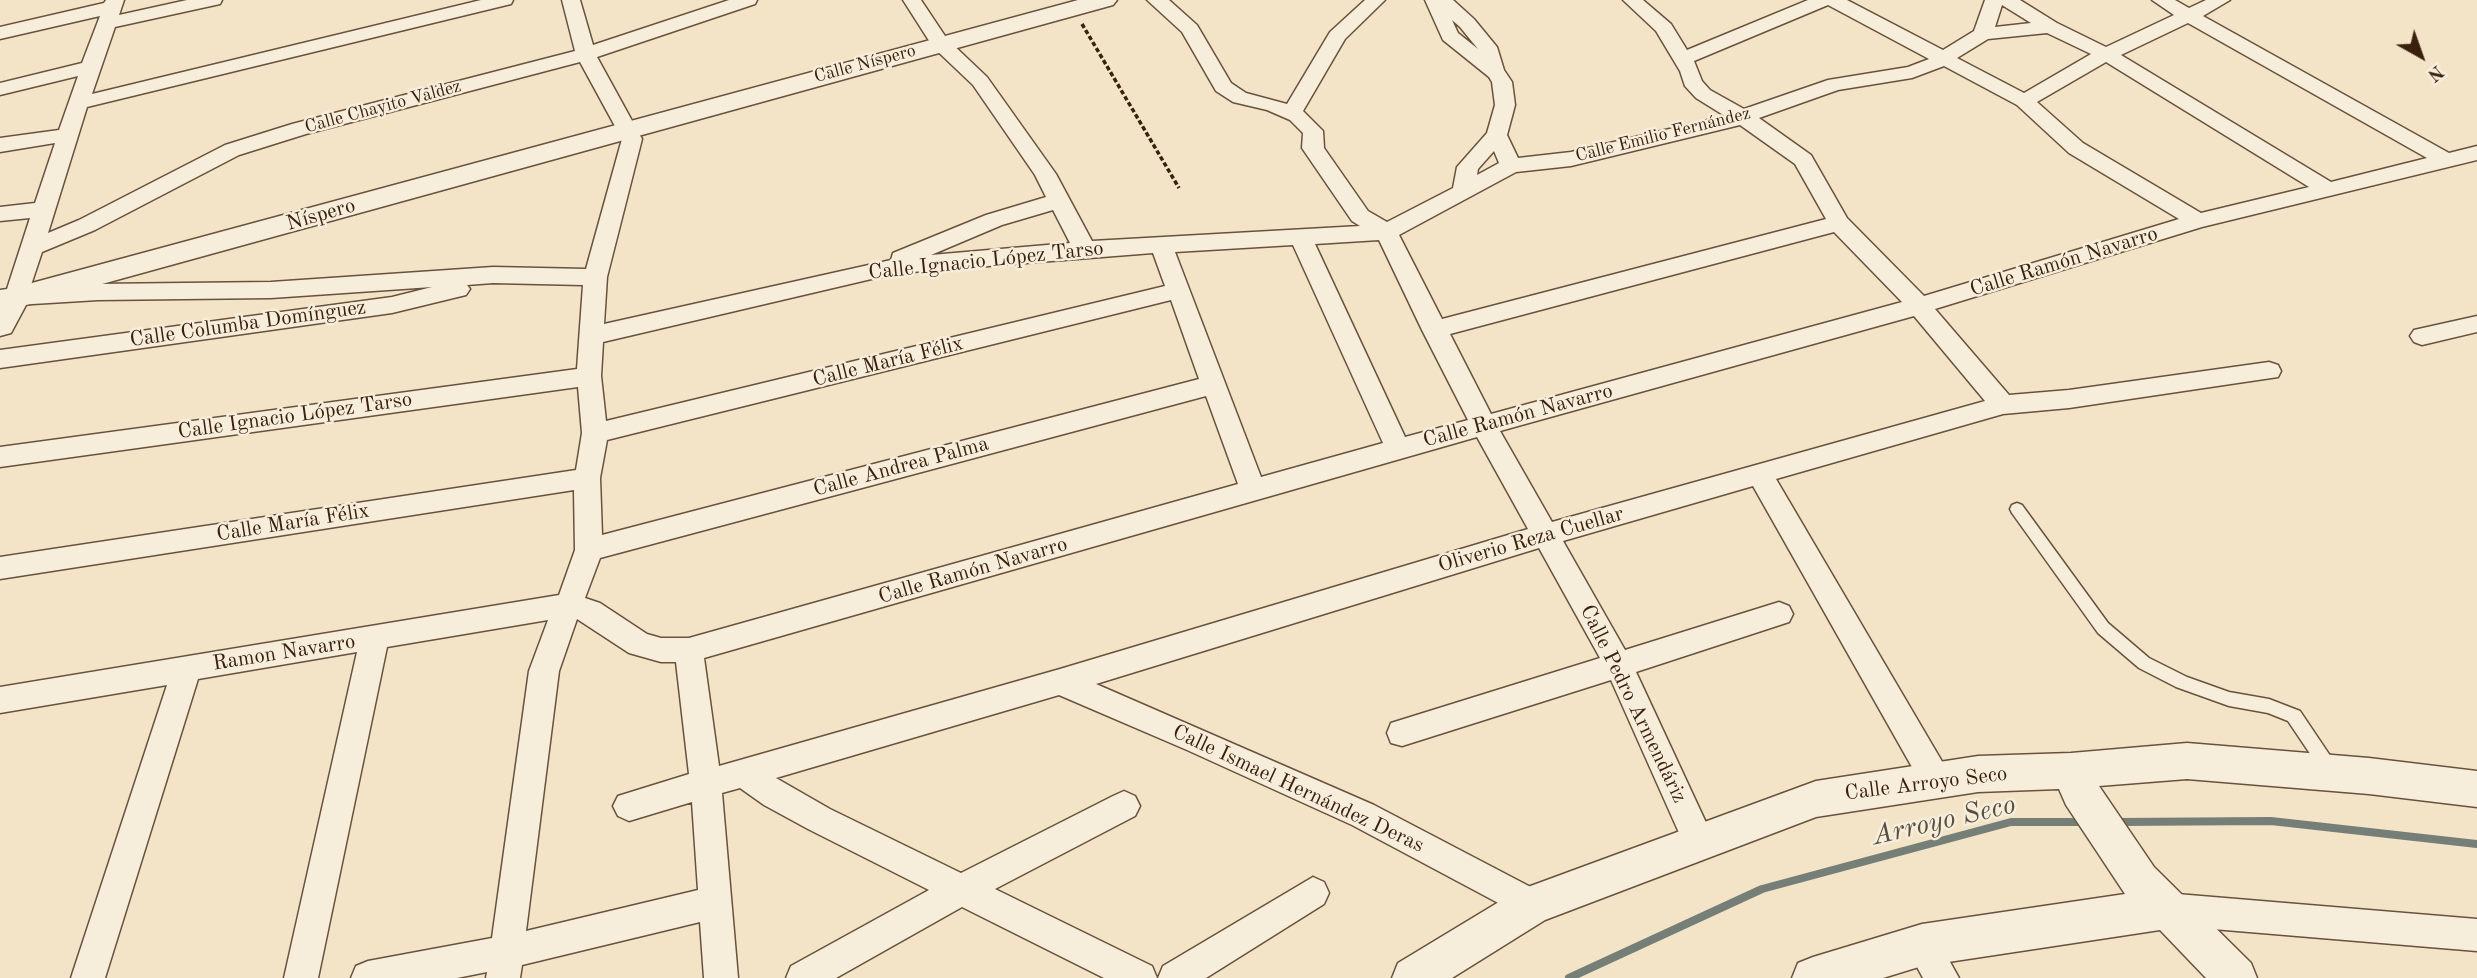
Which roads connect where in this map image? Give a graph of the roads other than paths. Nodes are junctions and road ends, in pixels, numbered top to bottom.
1 (213, 0) edge
2 (504, 0) edge
3 (571, 0) edge
4 (748, 0) edge
5 (912, 0) edge
6 (1105, 0) edge
7 (1156, 0) edge
8 (1376, 0) edge
9 (1434, 0) edge
10 (1442, 0) edge
11 (1632, 0) edge
12 (1824, 0) edge
13 (1833, 0) edge
14 (1994, 0) edge
15 (2007, 0) edge
16 (2161, 0) edge
17 (2221, 0) edge
18 (1069, 4) edge
19 (112, 10) edge
20 (2190, 16) junction
21 (2050, 27) junction
22 (0, 33) edge
23 (1983, 34) junction
24 (940, 43) junction
25 (586, 54) junction
26 (2106, 54) junction
27 (1683, 59) junction
28 (1944, 60) junction
29 (91, 67) junction
30 (1496, 73) junction
31 (0, 89) edge
32 (2024, 101) junction
33 (78, 103) junction
34 (1292, 113) junction
35 (1742, 118) junction
36 (625, 131) junction
37 (67, 135) junction
38 (1497, 135) junction
39 (0, 145) edge
40 (2477, 153) edge
41 (2444, 159) junction
42 (1511, 166) junction
43 (2326, 188) junction
44 (1463, 192) junction
45 (1057, 201) junction
46 (46, 209) junction
47 (0, 214) edge
48 (2199, 221) junction
49 (1839, 223) junction
50 (1386, 232) junction
51 (1301, 237) junction
52 (1162, 246) junction
53 (31, 248) junction
54 (1085, 249) junction
55 (880, 269) junction
56 (493, 275) junction
57 (595, 277) junction
58 (1180, 290) junction
59 (8, 297) edge
60 (1919, 306) junction
61 (2477, 324) edge
62 (0, 325) edge
63 (1434, 330) junction
64 (591, 336) junction
65 (2422, 336) dead end
66 (0, 359) edge
67 (2269, 371) dead end
68 (589, 376) junction
69 (1213, 385) junction
70 (2003, 405) junction
71 (1484, 426) junction
72 (596, 433) junction
73 (1398, 449) junction
74 (0, 457) edge
75 (1760, 476) junction
76 (587, 478) junction
77 (1253, 490) junction
78 (2017, 509) dead end
79 (1545, 535) junction
80 (589, 550) junction
81 (0, 568) edge
82 (568, 605) junction
83 (1779, 614) dead end
84 (375, 638) junction
85 (689, 650) junction
86 (1618, 664) junction
87 (187, 669) junction
88 (1060, 682) junction
89 (0, 700) edge
90 (1402, 733) dead end
91 (2332, 772) junction
92 (744, 773) junction
93 (1936, 780) junction
94 (2075, 782) junction
95 (706, 785) junction
96 (2477, 789) edge
97 (629, 806) dead end
98 (1124, 806) dead end
99 (1699, 842) junction
100 (962, 889) junction
101 (1313, 893) dead end
102 (2152, 895) junction
103 (716, 902) junction
104 (1532, 905) junction
105 (2477, 935) edge
106 (1932, 962) edge
107 (505, 965) edge
108 (88, 978) edge
109 (301, 978) edge
110 (368, 978) edge
111 (721, 978) edge
112 (803, 978) edge
113 (1140, 978) edge
114 (1175, 978) edge
115 (1413, 978) edge
116 (1813, 978) edge
117 (2235, 978) edge

1 - 19 street
2 - 33 street
3 - 25 street
4 - 25 street, Calle Chayito Valdez
5 - 24 street
6 - 18 street, Calle Níspero
7 - 34 street
8 - 34 street
9 - 30 street
10 - 30 street
11 - 27 street
12 - 27 street
13 - 28 street
14 - 23 street
15 - 21 street
16 - 20 street
17 - 20 street
18 - 24 street, Calle Níspero
19 - 22 street
19 - 29 street
20 - 26 street
20 - 41 street
21 - 23 street, Calle Emilio Fernández
21 - 26 street
23 - 28 street, Calle Emilio Fernández
24 - 36 street, Calle Níspero
24 - 45 street
25 - 36 street
25 - 53 street, Calle Chayito Valdez
26 - 32 street
26 - 43 street
27 - 35 street
28 - 32 street
28 - 35 street, Calle Emilio Fernández
29 - 31 street
29 - 33 street
30 - 38 street
32 - 48 street
33 - 37 street
34 - 50 street
35 - 42 street, Calle Emilio Fernández
35 - 49 street
36 - 57 street
36 - 59 street, Níspero
37 - 39 street
37 - 46 street
38 - 42 street
38 - 44 street
40 - 41 street, Calle Ramón Navarro
41 - 43 street, Calle Ramón Navarro
42 - 44 street, Calle Emilio Fernández
43 - 48 street, Calle Ramón Navarro
44 - 50 street, Calle Emilio Fernández
45 - 54 street
45 - 55 street
46 - 47 street
46 - 53 street
48 - 60 street, Calle Ramón Navarro
49 - 60 street
49 - 63 street
50 - 51 street, Calle Ignacio López Tarso
50 - 63 street, Calle Pedro Armendáriz
51 - 52 street, Calle Ignacio López Tarso
51 - 73 street
52 - 54 street, Calle Ignacio López Tarso
52 - 58 street
53 - 59 street
54 - 55 street, Calle Ignacio López Tarso
55 - 64 street, Calle Ignacio López Tarso
56 - 57 street, Calle Columba Domínguez
56 - 59 street, Calle Columba Domínguez
56 - 66 street, Calle Columba Domínguez
57 - 64 street
58 - 69 street
58 - 72 street, Calle María Félix
59 - 62 street
60 - 70 street
60 - 71 street, Calle Ramón Navarro
61 - 65 street
63 - 71 street, Calle Pedro Armendáriz
64 - 68 street
67 - 70 street, Oliverio Reza Cuellar
68 - 72 street
68 - 74 street, Calle Ignacio López Tarso
69 - 77 street
69 - 80 street, Calle Andrea Palma
70 - 75 street, Oliverio Reza Cuellar
71 - 73 street, Calle Ramón Navarro
71 - 79 street, Calle Pedro Armendáriz
72 - 76 street
73 - 77 street, Calle Ramón Navarro
75 - 79 street, Oliverio Reza Cuellar
75 - 93 street
76 - 80 street
76 - 81 street, Calle María Félix
77 - 85 street, Calle Ramón Navarro
78 - 91 lane
79 - 86 street, Calle Pedro Armendáriz
79 - 88 street, Oliverio Reza Cuellar
80 - 82 street
82 - 84 street, Ramon Navarro
82 - 85 street, Calle Ramón Navarro
82 - 107 street
83 - 86 street
84 - 87 street, Ramon Navarro
84 - 109 street
85 - 95 street
86 - 90 street
86 - 99 street, Calle Pedro Armendáriz
87 - 89 street, Ramon Navarro
87 - 108 street
88 - 92 street, Oliverio Reza Cuellar
88 - 104 street, Calle Ismael Hernández Deras
91 - 94 street, Calle Arroyo Seco
91 - 96 street, Calle Arroyo Seco
92 - 95 street, Oliverio Reza Cuellar
92 - 100 street
93 - 94 street, Calle Arroyo Seco
93 - 99 street, Calle Arroyo Seco
94 - 102 street
95 - 97 street, Oliverio Reza Cuellar
95 - 103 street
98 - 100 street
99 - 104 street, Calle Arroyo Seco
100 - 112 street
100 - 113 street
101 - 114 street
102 - 105 street
102 - 106 street
102 - 117 street
103 - 107 street
103 - 111 street
104 - 115 street, Calle Arroyo Seco
106 - 116 street
107 - 110 street

